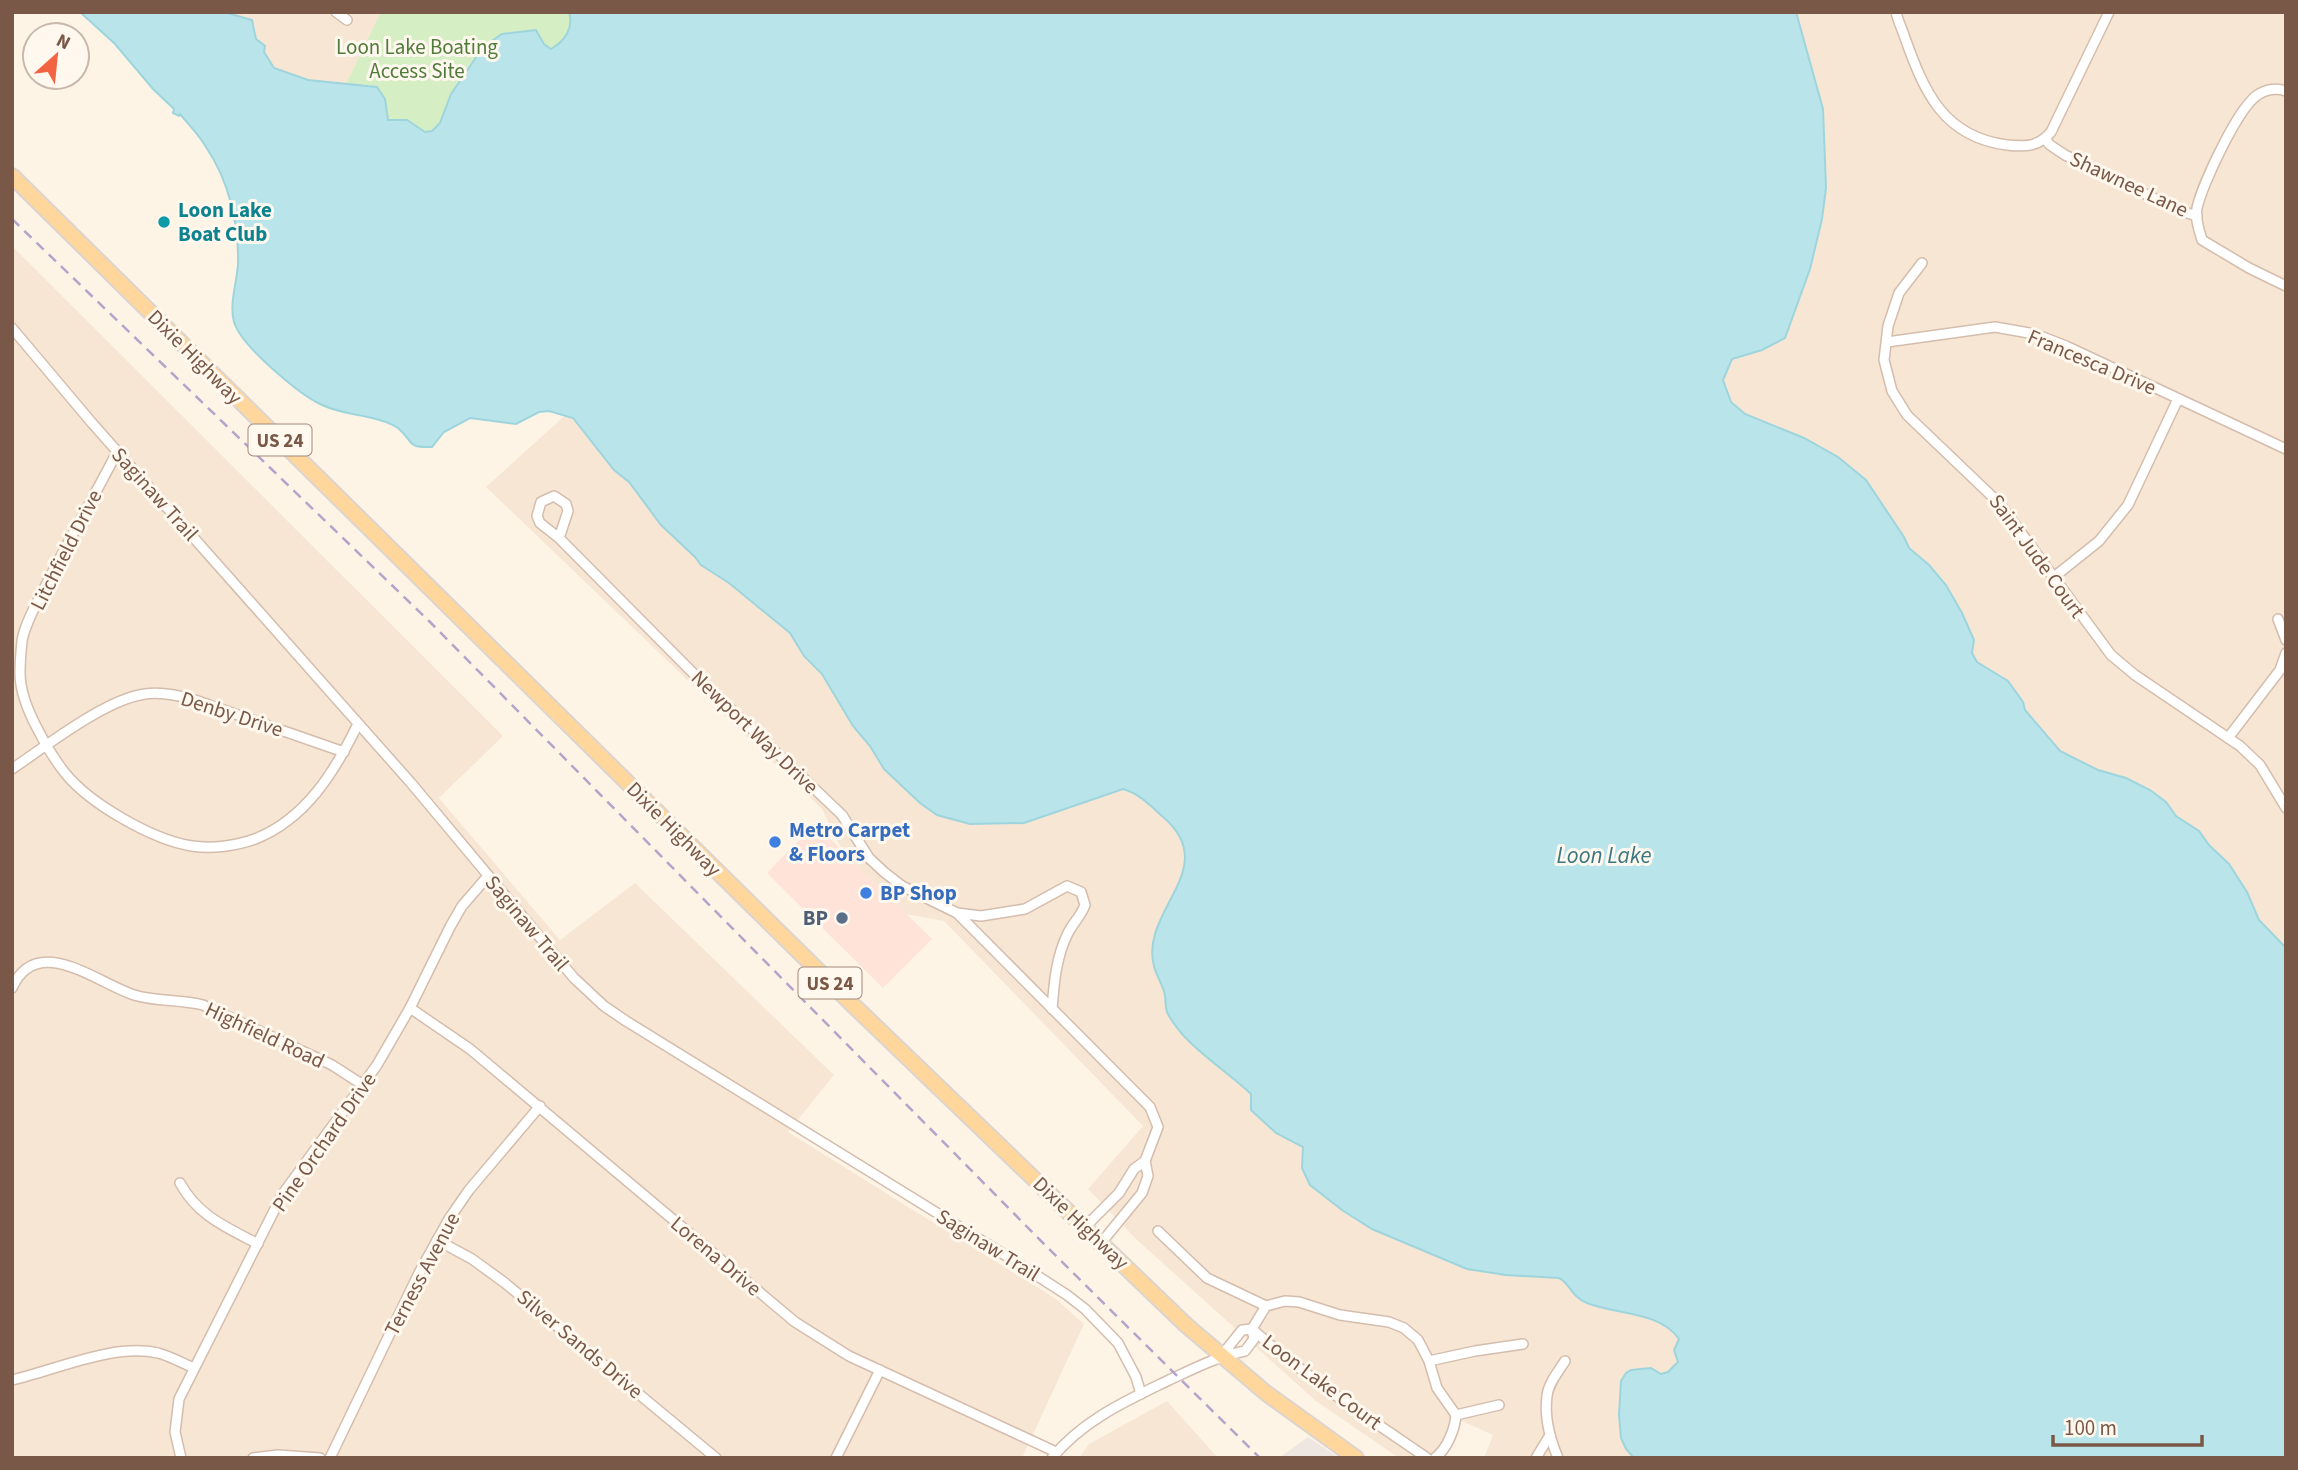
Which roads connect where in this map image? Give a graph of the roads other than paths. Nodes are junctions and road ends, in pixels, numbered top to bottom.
1 (336, 12) edge
2 (1896, 12) edge
3 (2109, 12) edge
4 (347, 20) dead end
5 (2286, 90) edge
6 (2045, 139) junction
7 (12, 176) edge
8 (2197, 216) junction
9 (1922, 263) dead end
10 (2286, 286) edge
11 (12, 328) edge
12 (1886, 342) junction
13 (2178, 399) junction
14 (2286, 449) edge
15 (117, 452) junction
16 (559, 538) junction
17 (2054, 577) junction
18 (2278, 619) dead end
19 (2286, 640) edge
20 (2286, 653) edge
21 (358, 724) junction
22 (2228, 738) junction
23 (46, 746) junction
24 (344, 752) junction
25 (12, 769) edge
26 (2286, 808) edge
27 (488, 876) junction
28 (957, 914) junction
29 (12, 988) edge
30 (410, 1008) junction
31 (1052, 1009) junction
32 (363, 1085) junction
33 (540, 1107) junction
34 (1145, 1161) junction
35 (180, 1183) dead end
36 (1085, 1227) junction
37 (1158, 1231) dead end
38 (437, 1240) junction
39 (1101, 1243) junction
40 (258, 1244) junction
41 (1266, 1306) junction
42 (1252, 1329) junction
43 (1523, 1344) dead end
44 (1222, 1355) junction
45 (1429, 1361) junction
46 (1564, 1361) dead end
47 (194, 1368) junction
48 (880, 1370) junction
49 (12, 1380) edge
50 (1141, 1394) junction
51 (1499, 1405) dead end
52 (1456, 1415) junction
53 (1550, 1435) junction
54 (1054, 1455) edge
55 (181, 1458) edge
56 (253, 1458) edge
57 (320, 1458) edge
58 (330, 1458) edge
59 (716, 1458) edge
60 (836, 1458) edge
61 (1356, 1458) edge
62 (1427, 1458) edge
63 (1435, 1458) edge
64 (1536, 1458) edge
65 (1558, 1458) edge

1 - 4 street
2 - 6 street, Shawnee Lane
3 - 6 street
5 - 8 street
6 - 8 street, Shawnee Lane
7 - 36 main road, Dixie Highway / US 24
8 - 10 street, Shawnee Lane
9 - 12 street, Saint Jude Court
11 - 15 street, Saginaw Trail
12 - 13 street, Francesca Drive
12 - 17 street, Saint Jude Court
13 - 14 street, Francesca Drive
13 - 17 street
15 - 21 street, Saginaw Trail
15 - 23 street, Litchfield Drive
16 - 16 street, Newport Way Drive
16 - 28 street, Newport Way Drive
17 - 22 street, Saint Jude Court
18 - 19 street
20 - 22 street
21 - 24 street, Litchfield Drive
21 - 27 street, Saginaw Trail
22 - 26 street, Saint Jude Court
23 - 24 street, Denby Drive
23 - 24 street, Litchfield Drive
23 - 25 street, Denby Drive
27 - 30 street, Pine Orchard Drive
27 - 50 street, Saginaw Trail
28 - 31 street, Newport Way Drive
28 - 31 street, Newport Way Drive
29 - 32 street, Highfield Road
30 - 32 street, Pine Orchard Drive
30 - 33 street, Lorena Drive
31 - 34 street, Newport Way Drive
32 - 40 street, Pine Orchard Drive
33 - 38 street, Terness Avenue
33 - 48 street, Lorena Drive
34 - 36 street, Newport Way Drive
34 - 39 street, Newport Way Drive
35 - 40 street
36 - 39 main road, Dixie Highway / US 24
37 - 41 street
38 - 58 street, Terness Avenue
38 - 59 street, Silver Sands Drive
39 - 44 main road, Dixie Highway / US 24
40 - 47 street, Pine Orchard Drive
41 - 42 street
41 - 45 street
42 - 44 street
42 - 44 street
42 - 62 street, Loon Lake Court
43 - 45 street
44 - 50 street
44 - 61 main road, Dixie Highway / US 24
45 - 52 street
46 - 53 street
47 - 49 street
47 - 55 street, Pine Orchard Drive
48 - 54 street, Lorena Drive
48 - 60 street
50 - 54 street
51 - 52 street
52 - 63 street
53 - 64 street
53 - 65 street
56 - 57 street

